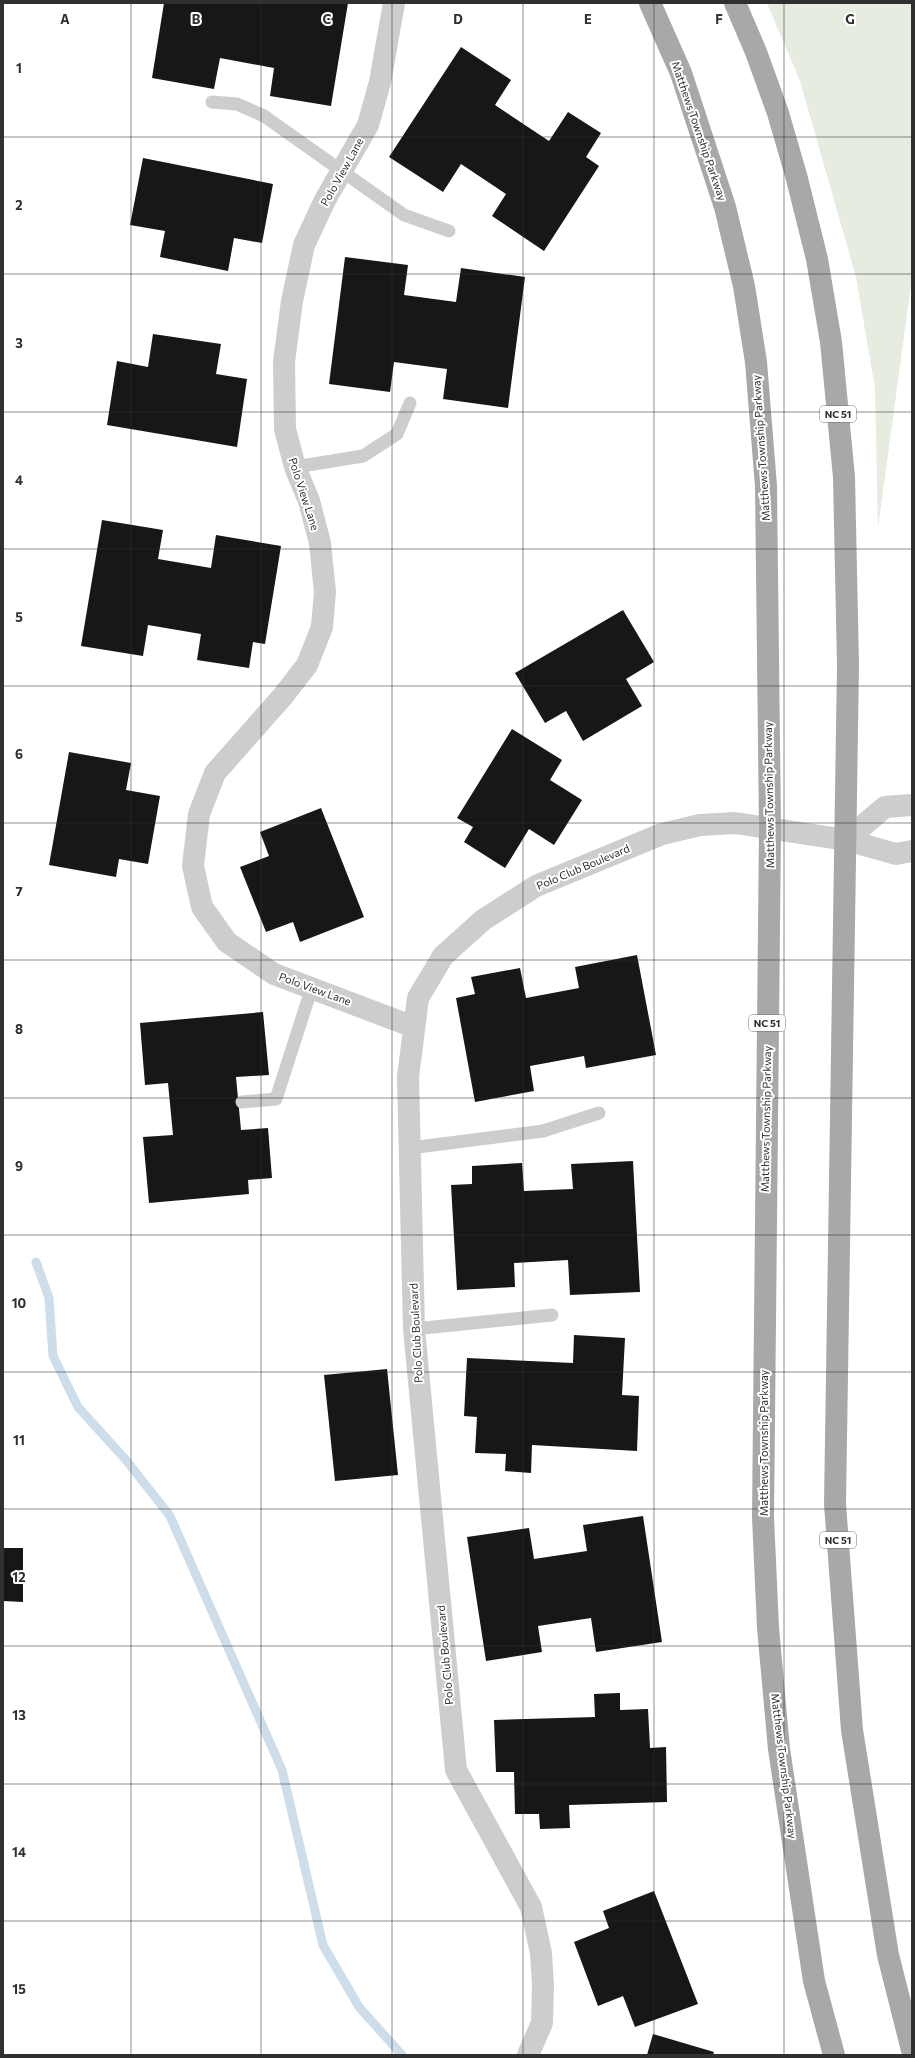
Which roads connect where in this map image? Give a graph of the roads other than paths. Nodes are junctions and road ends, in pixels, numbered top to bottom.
1 (394, 3) edge
2 (650, 3) edge
3 (735, 3) edge
4 (212, 102) dead end
5 (342, 171) junction
6 (449, 231) dead end
7 (410, 403) dead end
8 (295, 467) junction
9 (912, 804) edge
10 (770, 828) junction
11 (846, 840) junction
12 (912, 851) edge
13 (312, 987) junction
14 (414, 1027) junction
15 (242, 1102) dead end
16 (599, 1113) dead end
17 (410, 1148) junction
18 (552, 1315) dead end
19 (414, 1329) junction
20 (912, 2050) edge
21 (528, 2055) edge
22 (834, 2055) edge

1 - 5 street, Polo View Lane
2 - 10 main road, Matthews Township Parkway / NC 51
3 - 11 main road, NC 51
4 - 5 lane
5 - 6 lane
5 - 8 street, Polo View Lane
7 - 8 lane
8 - 13 street, Polo View Lane
9 - 11 street
10 - 11 street, Polo Club Boulevard
10 - 14 street, Polo Club Boulevard
10 - 22 main road, Matthews Township Parkway / NC 51
11 - 12 street, Polo Club Boulevard
11 - 20 main road, NC 51
13 - 14 street, Polo View Lane
13 - 15 lane
14 - 17 street, Polo Club Boulevard
16 - 17 lane
17 - 19 street, Polo Club Boulevard
18 - 19 lane
19 - 21 street, Polo Club Boulevard

